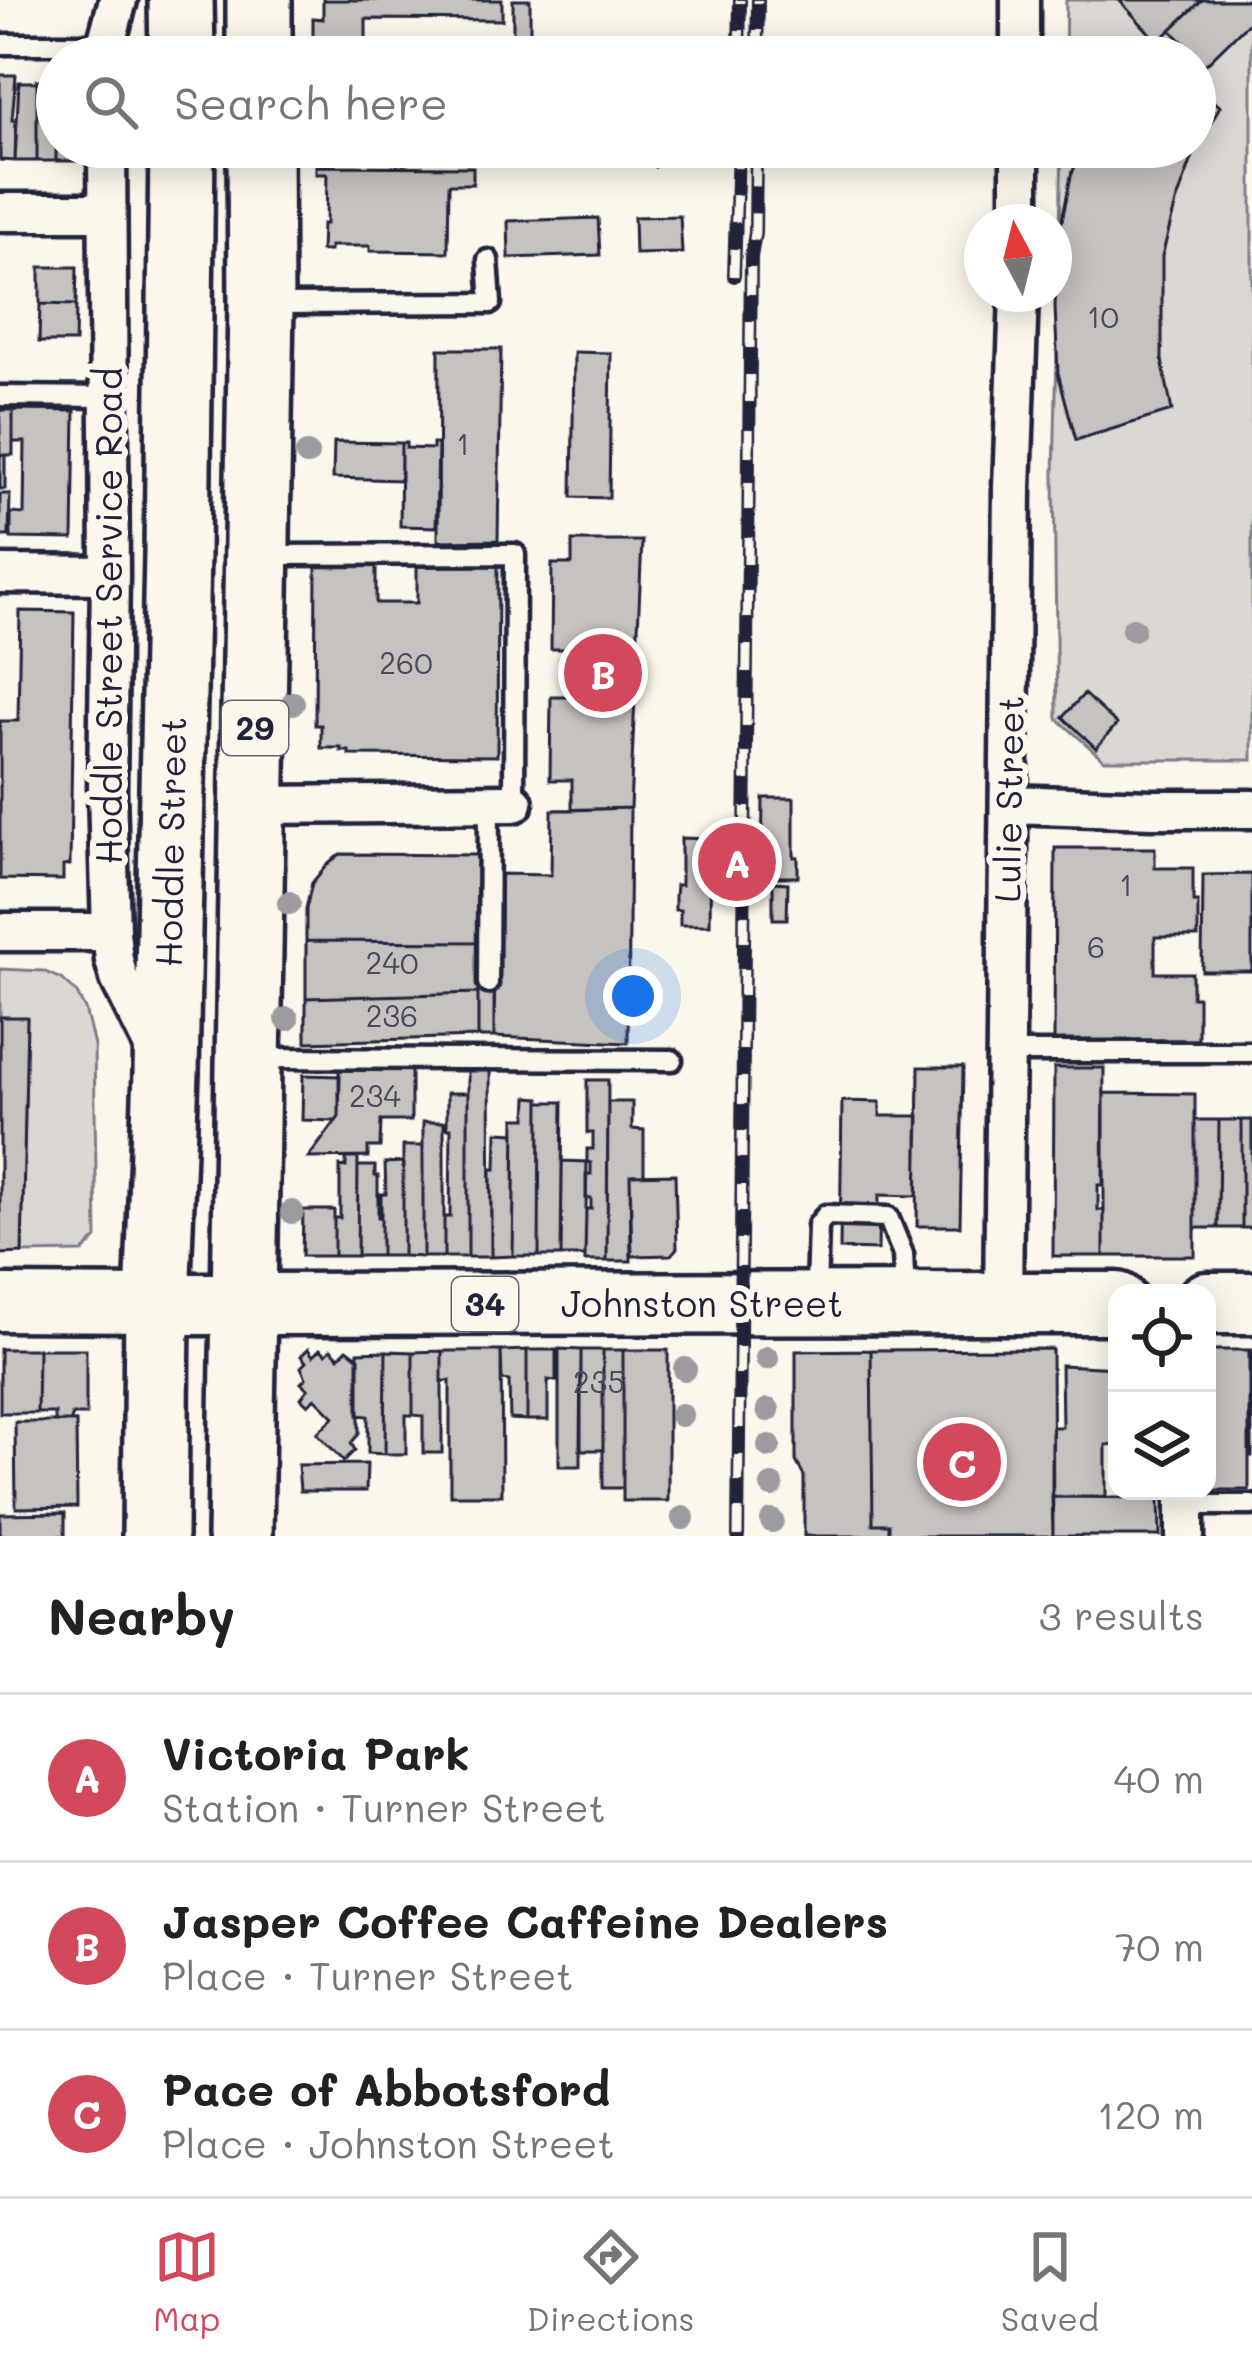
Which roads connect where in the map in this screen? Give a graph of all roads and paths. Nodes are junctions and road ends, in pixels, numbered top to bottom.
1 (101, 0) edge
2 (118, 0) edge
3 (181, 0) edge
4 (259, 0) edge
5 (1020, 0) edge
6 (105, 36) edge
7 (109, 36) edge
8 (182, 36) edge
9 (260, 36) edge
10 (1020, 36) edge
11 (0, 44) edge
12 (36, 46) edge
13 (107, 168) edge
14 (250, 168) edge
15 (260, 168) edge
16 (1020, 168) edge
17 (182, 174) edge
18 (1020, 204) edge
19 (0, 212) edge
20 (107, 212) junction
21 (488, 260) dead end
22 (181, 304) junction
23 (261, 304) junction
24 (1018, 312) edge
25 (0, 396) edge
26 (109, 397) junction
27 (257, 555) junction
28 (0, 574) edge
29 (110, 575) junction
30 (502, 803) junction
31 (1010, 804) junction
32 (254, 805) junction
33 (1252, 809) edge
34 (0, 932) edge
35 (111, 932) junction
36 (488, 983) dead end
37 (1006, 1052) junction
38 (1252, 1052) edge
39 (248, 1058) junction
40 (672, 1060) dead end
41 (166, 1073) junction
42 (0, 1303) edge
43 (1216, 1303) edge
44 (1252, 1303) edge
45 (157, 1304) junction
46 (244, 1304) junction
47 (816, 1304) junction
48 (905, 1304) junction
49 (1003, 1304) junction
50 (1108, 1304) edge
51 (1252, 1505) edge
52 (1185, 1511) edge
53 (155, 1536) edge
54 (240, 1536) edge

1 - 6 lane
2 - 7 street
3 - 8 highway
4 - 9 highway
5 - 10 street
11 - 12 lane
13 - 20 street, Hoddle Street Service Road
14 - 17 highway
15 - 23 highway, 29
16 - 18 street
17 - 22 highway, Hoddle Street / 29
19 - 20 street
20 - 26 street, Hoddle Street Service Road
21 - 23 lane
22 - 23 highway
22 - 41 highway, Hoddle Street / 29
23 - 27 highway, 29
24 - 31 street, Lulie Street
25 - 26 lane
26 - 29 street, Hoddle Street Service Road
27 - 30 lane
27 - 32 highway, 29
28 - 29 street
29 - 35 street, Hoddle Street Service Road
30 - 32 street
30 - 36 lane
31 - 33 street
31 - 37 street, Lulie Street
32 - 39 highway, 29
34 - 35 street
35 - 41 street, Hoddle Street Service Road
37 - 38 lane
37 - 49 street, Lulie Street
39 - 40 lane
39 - 46 highway, 29
41 - 45 highway, Hoddle Street / 29
42 - 45 main road, Johnston Street / 34
43 - 44 main road
45 - 46 main road, Johnston Street / 34
45 - 53 highway, Hoddle Street / 29
46 - 47 main road, Johnston Street / 34
46 - 54 highway, 29
47 - 48 main road, Johnston Street / 34
47 - 48 lane
48 - 49 main road, Johnston Street / 34
49 - 50 main road, Johnston Street / 34
51 - 52 lane

